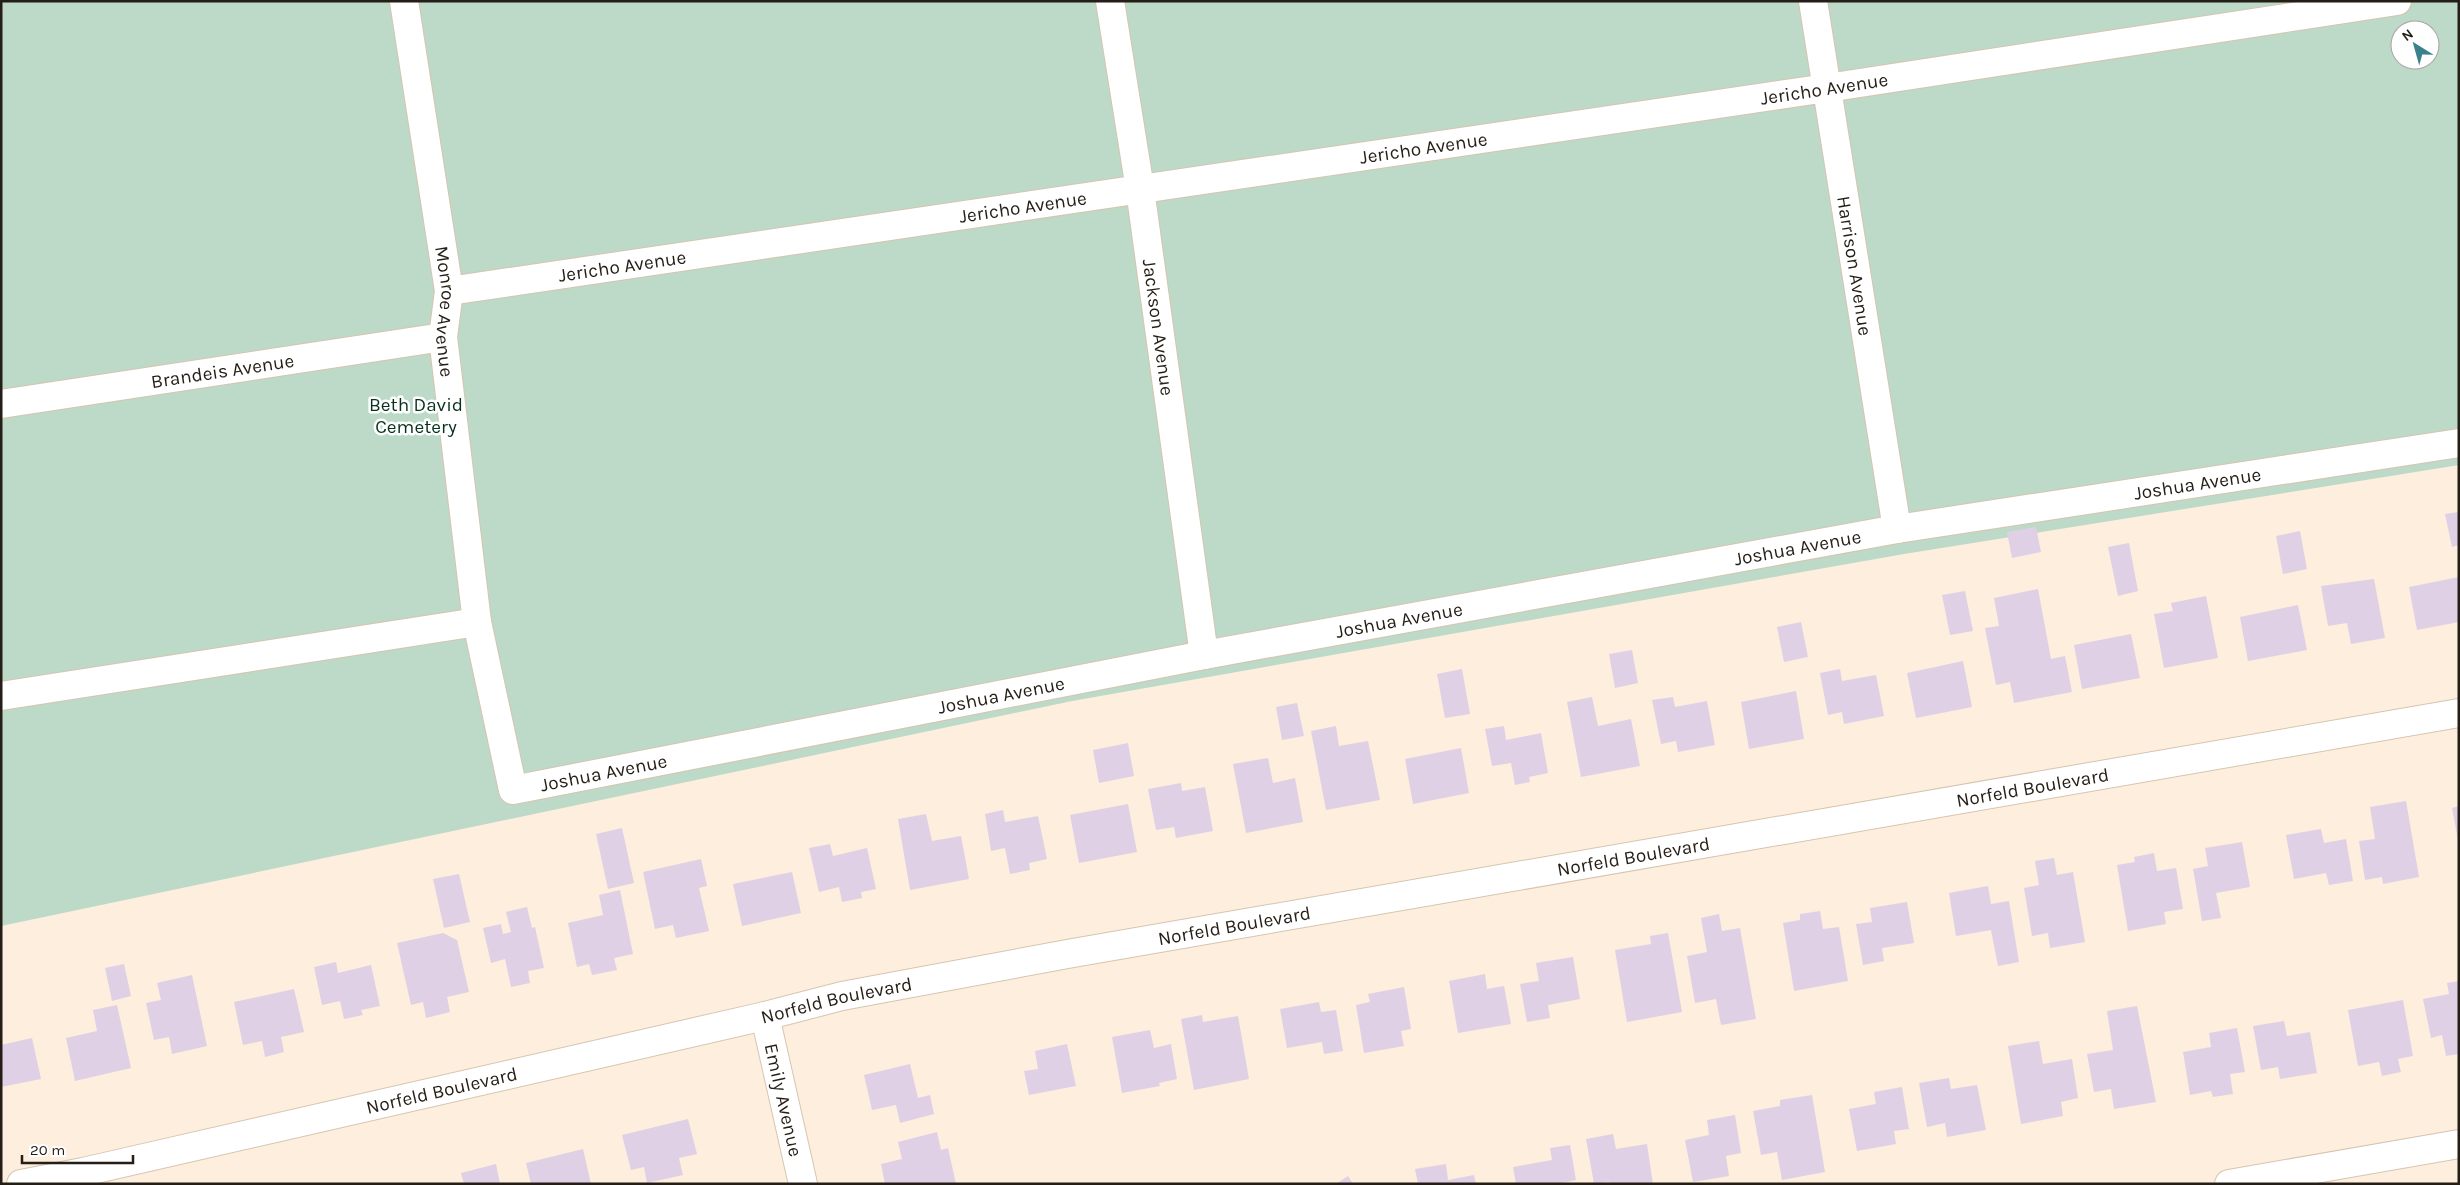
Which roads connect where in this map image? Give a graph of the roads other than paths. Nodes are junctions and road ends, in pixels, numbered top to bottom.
1 (404, 1) edge
2 (1110, 1) edge
3 (1813, 1) edge
4 (2397, 1) edge
5 (1825, 88) junction
6 (1140, 189) junction
7 (449, 290) junction
8 (443, 336) junction
9 (1, 404) edge
10 (2459, 443) edge
11 (1898, 529) junction
12 (477, 622) junction
13 (1204, 654) junction
14 (1, 696) edge
15 (2459, 713) edge
16 (765, 1016) junction
17 (2459, 1144) edge
18 (20, 1184) edge
19 (803, 1184) edge
20 (2229, 1184) edge

1 - 7 street, Monroe Avenue
2 - 6 street, Jackson Avenue
3 - 5 street, Harrison Avenue
4 - 5 street, Jericho Avenue
5 - 6 street, Jericho Avenue
5 - 11 street, Harrison Avenue
6 - 7 street, Jericho Avenue
6 - 13 street, Jackson Avenue
7 - 8 street, Monroe Avenue
8 - 9 street, Brandeis Avenue
8 - 12 street, Monroe Avenue
10 - 11 street, Joshua Avenue
11 - 13 street, Joshua Avenue
12 - 13 street, Joshua Avenue
12 - 14 street
15 - 16 street, Norfeld Boulevard
16 - 18 street, Norfeld Boulevard
16 - 19 street, Emily Avenue
17 - 20 street

